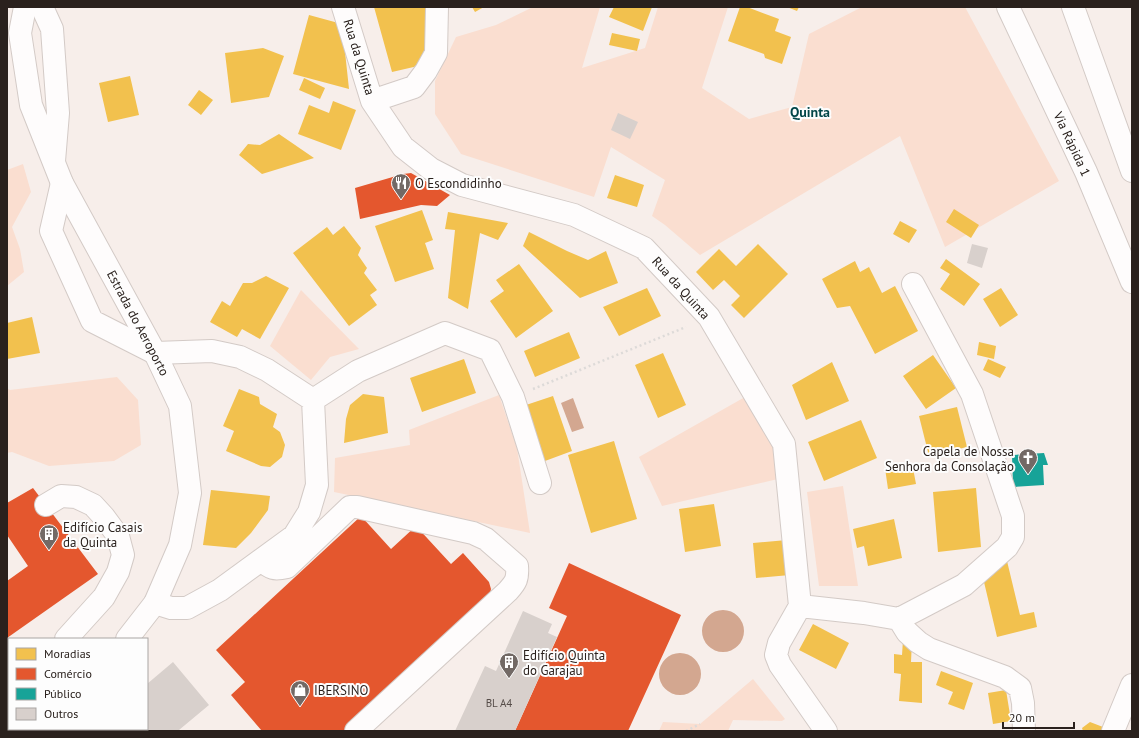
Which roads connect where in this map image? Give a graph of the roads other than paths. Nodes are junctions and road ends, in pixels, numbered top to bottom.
1 (24, 7) edge
2 (42, 7) edge
3 (343, 7) edge
4 (437, 7) edge
5 (1008, 7) edge
6 (1073, 7) edge
7 (372, 100) junction
8 (54, 161) junction
9 (1132, 171) edge
10 (62, 183) junction
11 (1132, 282) edge
12 (913, 284) dead end
13 (156, 353) junction
14 (313, 400) junction
15 (540, 483) dead end
16 (46, 505) dead end
17 (261, 560) junction
18 (800, 606) junction
19 (150, 610) junction
20 (900, 619) junction
21 (67, 638) edge
22 (128, 638) edge
23 (142, 638) edge
24 (1132, 685) edge
25 (356, 731) edge
26 (826, 731) edge
27 (1024, 731) edge
28 (1113, 731) edge

1 - 8 main road, Estrada do Aeroporto
2 - 8 main road
3 - 7 main road, Rua da Quinta
4 - 7 main road
5 - 11 main road, Via Rápida 1
6 - 9 main road
7 - 18 main road, Rua da Quinta
8 - 10 main road, Estrada do Aeroporto
10 - 13 main road, Estrada do Aeroporto
10 - 13 main road
12 - 20 main road
13 - 14 main road
13 - 19 main road, Estrada do Aeroporto
14 - 15 main road
14 - 17 main road
16 - 21 main road
17 - 19 main road
17 - 25 main road
18 - 20 main road
18 - 26 main road
19 - 22 main road, Estrada do Aeroporto
19 - 23 main road
20 - 27 main road
24 - 28 main road

